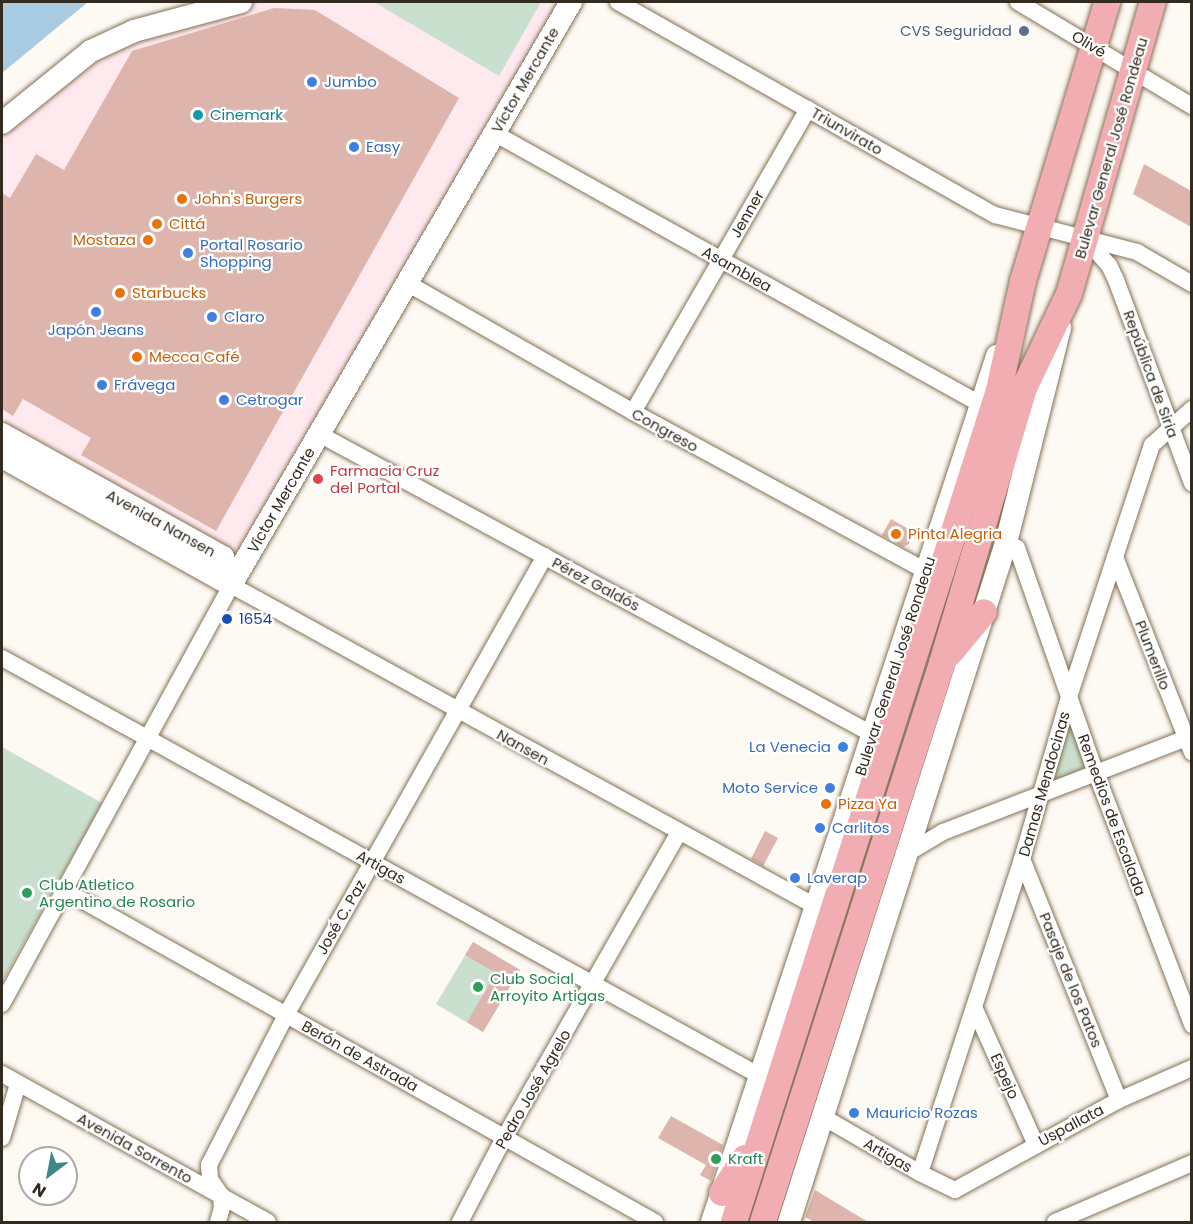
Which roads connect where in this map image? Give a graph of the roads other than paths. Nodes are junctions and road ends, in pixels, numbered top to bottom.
1 (240, 2) edge
2 (571, 2) edge
3 (618, 2) edge
4 (1018, 2) edge
5 (1107, 2) edge
6 (1153, 2) edge
7 (1094, 47) junction
8 (1132, 69) junction
9 (1191, 106) edge
10 (808, 109) junction
11 (2, 123) edge
12 (494, 134) junction
13 (1038, 226) junction
14 (1086, 239) junction
15 (1122, 246) junction
16 (721, 260) junction
17 (1109, 265) junction
18 (1023, 281) junction
19 (407, 283) junction
20 (1191, 284) edge
21 (1069, 294) junction
22 (981, 404) junction
23 (1191, 408) edge
24 (633, 412) junction
25 (1171, 428) junction
26 (319, 435) junction
27 (4, 450) edge
28 (1191, 483) edge
29 (1006, 543) junction
30 (545, 556) junction
31 (1115, 557) junction
32 (926, 572) junction
33 (231, 585) junction
34 (984, 612) junction
35 (2, 658) edge
36 (942, 663) junction
37 (1069, 697) junction
38 (900, 701) junction
39 (458, 710) junction
40 (872, 734) junction
41 (148, 739) junction
42 (1190, 742) edge
43 (862, 766) junction
44 (1096, 773) junction
45 (1039, 797) junction
46 (679, 833) junction
47 (1022, 859) junction
48 (372, 862) junction
49 (901, 872) junction
50 (64, 890) junction
51 (824, 911) junction
52 (871, 928) junction
53 (593, 984) junction
54 (2, 1004) edge
55 (974, 1007) junction
56 (286, 1015) junction
57 (1191, 1025) edge
58 (1191, 1068) edge
59 (2, 1074) edge
60 (760, 1076) junction
61 (18, 1084) junction
62 (1119, 1100) junction
63 (823, 1117) junction
64 (761, 1133) junction
65 (2, 1138) edge
66 (504, 1138) junction
67 (1036, 1144) junction
68 (1191, 1163) edge
69 (920, 1173) junction
70 (955, 1190) joint
71 (722, 1193) junction
72 (221, 1195) junction
73 (218, 1222) edge
74 (268, 1222) edge
75 (460, 1222) edge
76 (655, 1222) edge
77 (712, 1222) edge
78 (734, 1222) edge
79 (763, 1222) edge
80 (789, 1222) edge
81 (1055, 1222) edge

1 - 11 main road
2 - 12 main road, Víctor Mercante
3 - 10 street, Triunvirato
4 - 7 street, Olivé
5 - 7 main road, Bulevar General José Rondeau
6 - 8 main road, Bulevar General José Rondeau
7 - 8 street, Olivé
7 - 13 main road, Bulevar General José Rondeau
8 - 9 street, Olivé
8 - 14 main road, Bulevar General José Rondeau
10 - 13 street, Triunvirato
10 - 16 street, Jenner
12 - 16 street, Asamblea
12 - 19 main road, Víctor Mercante
13 - 14 street, Triunvirato
13 - 18 main road, Bulevar General José Rondeau
14 - 15 street, Triunvirato
14 - 17 street, República de Siria
14 - 21 main road, Bulevar General José Rondeau
15 - 17 street
15 - 20 street, Triunvirato
16 - 22 street, Asamblea
16 - 24 street, Jenner
17 - 25 street, República de Siria
18 - 22 main road, Bulevar General José Rondeau
18 - 38 main road, Bulevar General José Rondeau
19 - 24 street, Congreso
19 - 26 main road, Víctor Mercante
21 - 29 main road, Bulevar General José Rondeau
21 - 36 main road, Bulevar General José Rondeau
22 - 32 main road, Bulevar General José Rondeau
23 - 25 street, Damas Mendocinas
24 - 32 street, Congreso
25 - 28 street, República de Siria
25 - 31 street, Damas Mendocinas
26 - 30 street, Pérez Galdós
26 - 33 main road, Víctor Mercante
27 - 33 main road, Avenida Nansen
29 - 34 main road, Bulevar General José Rondeau
29 - 37 street, Remedios de Escalada
30 - 39 street, José C. Paz
30 - 40 street, Pérez Galdós
31 - 37 street, Damas Mendocinas
31 - 42 street, Plumerillo
32 - 40 main road, Bulevar General José Rondeau
33 - 39 street, Nansen
33 - 41 street, Víctor Mercante
34 - 36 main road
34 - 49 main road, Bulevar General José Rondeau
35 - 41 street, Artigas
36 - 52 main road, Bulevar General José Rondeau
37 - 44 street, Remedios de Escalada
37 - 45 street, Damas Mendocinas
38 - 43 main road
38 - 51 main road, Bulevar General José Rondeau
39 - 46 street, Nansen
39 - 48 street, José C. Paz
40 - 43 main road, Bulevar General José Rondeau
41 - 48 street, Artigas
41 - 50 street, Víctor Mercante
42 - 44 street
43 - 51 main road, Bulevar General José Rondeau
44 - 45 street
44 - 57 street, Remedios de Escalada
45 - 47 street, Damas Mendocinas
45 - 49 street
46 - 51 street, Nansen
46 - 53 street, Pedro José Agrelo
47 - 55 street, Damas Mendocinas
47 - 62 street, Pasaje de los Patos
48 - 53 street, Artigas
48 - 56 street, José C. Paz
49 - 52 main road, Bulevar General José Rondeau
50 - 54 street, Víctor Mercante
50 - 56 street, Berón de Astrada
51 - 52 street
51 - 60 main road, Bulevar General José Rondeau
51 - 64 main road, Bulevar General José Rondeau
52 - 63 main road, Bulevar General José Rondeau
52 - 79 main road, Bulevar General José Rondeau
53 - 60 street, Artigas
53 - 66 street, Pedro José Agrelo
55 - 67 street, Espejo
55 - 69 street, Damas Mendocinas
56 - 66 street, Berón de Astrada
56 - 72 street, José C. Paz
58 - 62 street, Uspallata
59 - 61 street, Avenida Sorrento
60 - 71 main road, Bulevar General José Rondeau
61 - 65 street
61 - 72 street, Avenida Sorrento
62 - 67 street, Uspallata
63 - 69 street, Artigas
63 - 80 main road, Bulevar General José Rondeau
64 - 71 main road
64 - 78 main road, Bulevar General José Rondeau
66 - 75 street, Pedro José Agrelo
66 - 76 street, Berón de Astrada
67 - 70 street, Uspallata
68 - 81 street
69 - 70 street, Artigas
71 - 77 main road, Bulevar General José Rondeau
72 - 73 street
72 - 74 street, Avenida Sorrento

